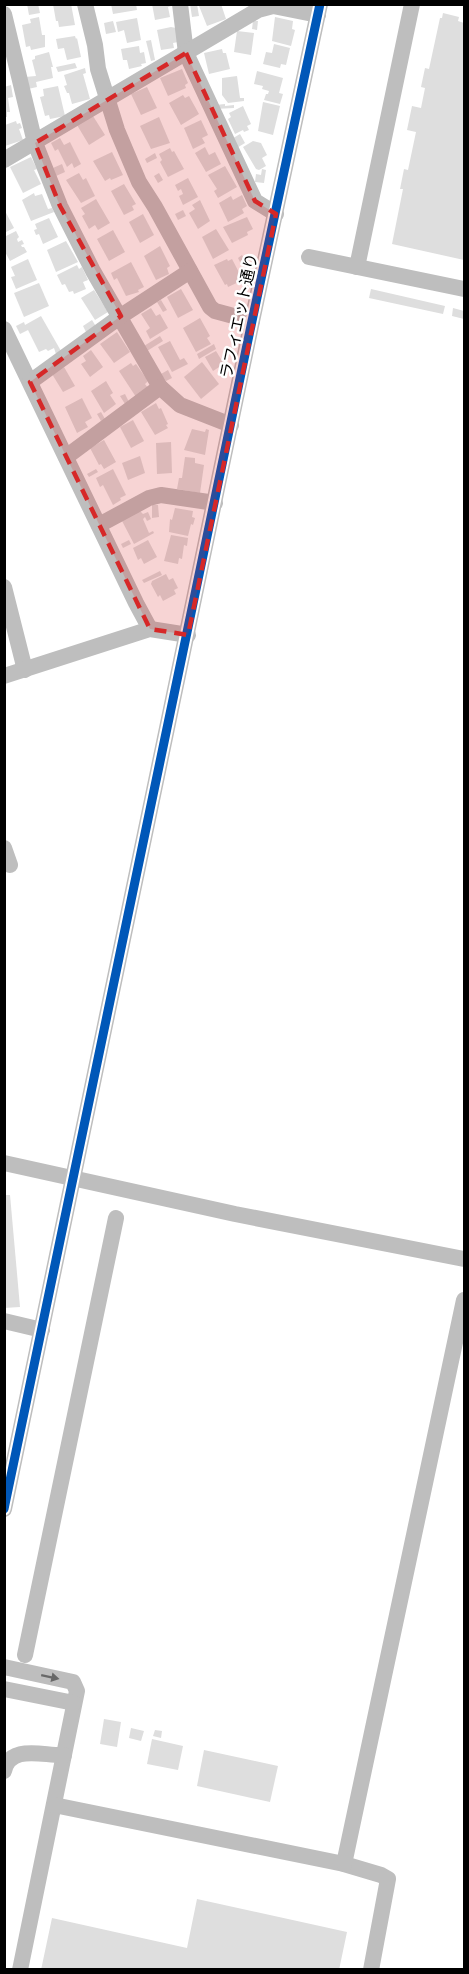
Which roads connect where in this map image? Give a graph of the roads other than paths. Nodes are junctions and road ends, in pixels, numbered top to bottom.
1 (180, 4) edge
2 (412, 4) edge
3 (265, 5) edge
4 (319, 10) edge
5 (86, 11) edge
6 (4, 14) edge
7 (186, 53) junction
8 (107, 98) junction
9 (35, 143) junction
10 (4, 160) edge
11 (276, 214) junction
12 (309, 257) dead end
13 (357, 267) junction
14 (190, 271) junction
15 (465, 289) edge
16 (121, 316) junction
17 (252, 321) junction
18 (4, 329) edge
19 (30, 382) junction
20 (160, 387) junction
21 (231, 425) junction
22 (66, 457) junction
23 (215, 503) junction
24 (99, 525) junction
25 (4, 587) edge
26 (150, 629) junction
27 (188, 635) junction
28 (25, 670) junction
29 (4, 676) edge
30 (4, 848) edge
31 (10, 865) dead end
32 (4, 1163) edge
33 (74, 1178) junction
34 (116, 1218) dead end
35 (465, 1259) edge
36 (465, 1300) edge
37 (4, 1322) edge
38 (42, 1330) junction
39 (4, 1509) edge
40 (25, 1656) dead end
41 (4, 1667) edge
42 (4, 1689) edge
43 (74, 1703) junction
44 (63, 1755) junction
45 (4, 1771) edge
46 (54, 1805) junction
47 (344, 1864) junction
48 (20, 1970) edge
49 (371, 1970) edge

1 - 7 street
2 - 13 street
3 - 4 street
3 - 7 street
4 - 11 street, ラフィエット通り
5 - 8 street
6 - 9 street
7 - 8 street
7 - 11 street
8 - 9 street
8 - 14 street
9 - 10 street
9 - 16 street
11 - 17 street, ラフィエット通り
12 - 13 street
13 - 15 street
14 - 16 street
14 - 17 street
16 - 19 street
16 - 20 street
17 - 21 street, ラフィエット通り
18 - 19 street
19 - 22 street
20 - 21 street
20 - 22 street
21 - 23 street, ラフィエット通り
22 - 24 street
23 - 24 street
23 - 27 street, ラフィエット通り
24 - 26 street
25 - 28 street
26 - 27 street
26 - 28 street
27 - 33 street, ラフィエット通り
28 - 29 street
30 - 31 street
32 - 33 street
33 - 35 street
33 - 38 street, ラフィエット通り
34 - 40 street
36 - 47 street
37 - 38 street
38 - 39 street, ラフィエット通り
41 -> 43 street
42 - 43 street
43 - 44 street
44 - 45 street
44 - 46 street
46 - 47 street
46 - 48 street
47 - 49 street

